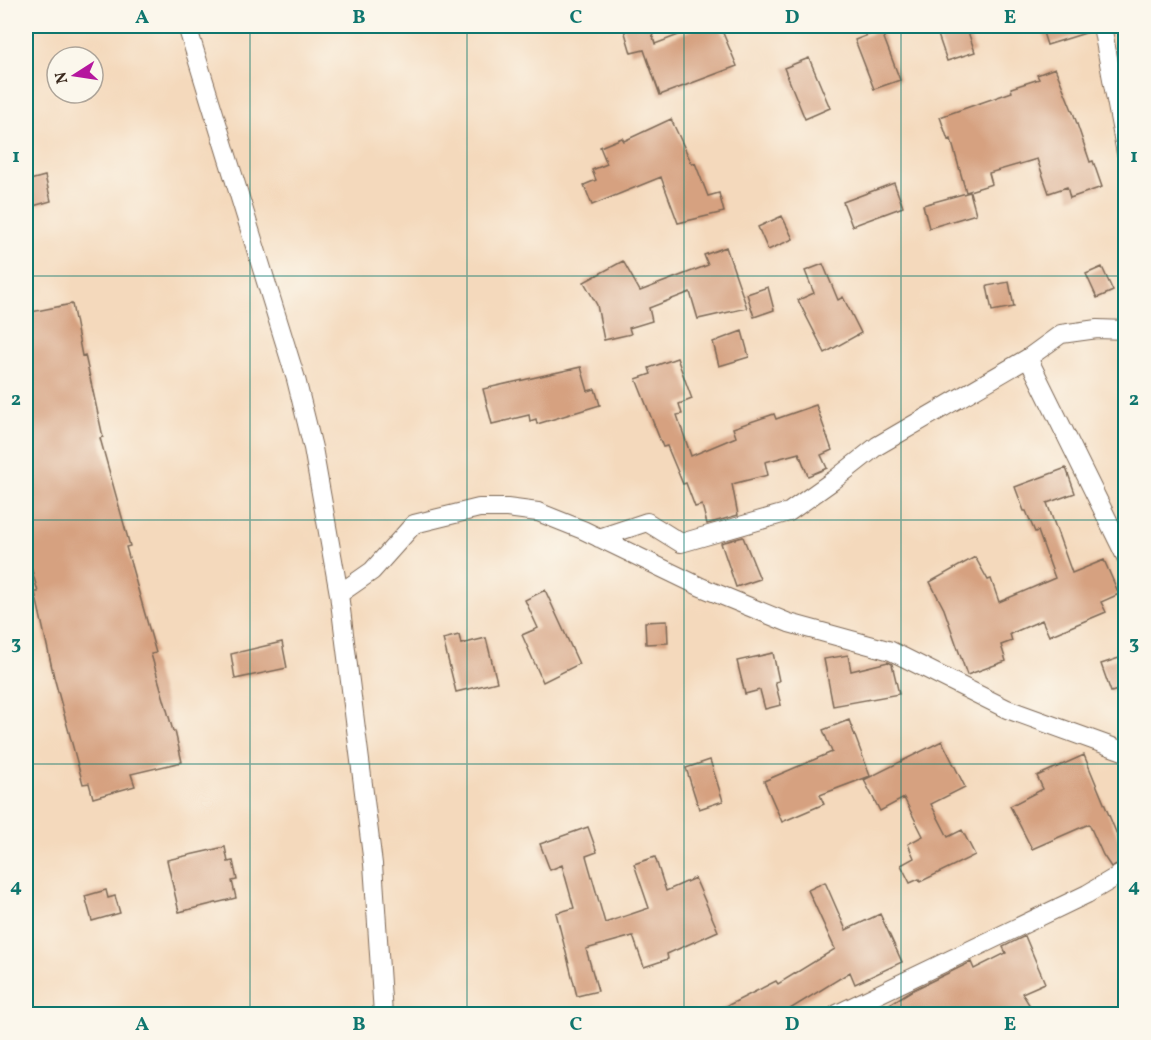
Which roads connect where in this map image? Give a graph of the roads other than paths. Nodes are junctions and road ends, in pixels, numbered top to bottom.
1 (187, 26) edge
2 (1102, 26) edge
3 (1125, 153) edge
4 (1125, 330) edge
5 (1028, 358) junction
6 (600, 538) junction
7 (1125, 557) edge
8 (339, 594) junction
9 (1125, 752) edge
10 (1125, 871) edge
11 (869, 1007) edge
12 (383, 1014) edge
13 (837, 1014) edge

1 - 8 street
2 - 3 street
4 - 5 street
5 - 6 street
5 - 7 street
6 - 8 street
6 - 9 street
8 - 12 street
10 - 11 street
11 - 13 street

